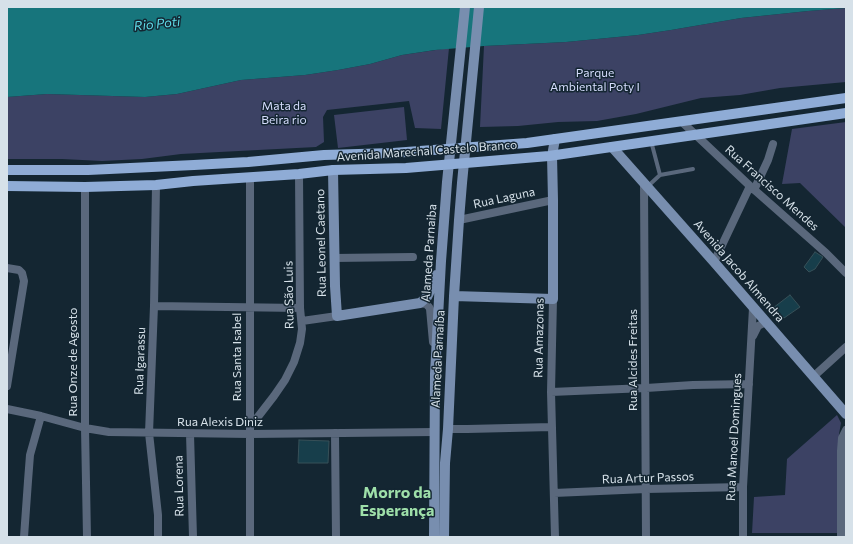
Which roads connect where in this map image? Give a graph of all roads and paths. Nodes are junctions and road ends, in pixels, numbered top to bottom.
1 (465, 7) edge
2 (479, 7) edge
3 (846, 98) edge
4 (846, 113) edge
5 (682, 122) junction
6 (696, 135) junction
7 (555, 139) junction
8 (652, 142) junction
9 (772, 144) dead end
10 (612, 147) junction
11 (419, 151) junction
12 (552, 156) junction
13 (194, 165) junction
14 (419, 167) junction
15 (693, 168) dead end
16 (7, 170) edge
17 (23, 170) junction
18 (333, 170) junction
19 (299, 174) junction
20 (660, 175) junction
21 (250, 177) junction
22 (193, 181) junction
23 (156, 185) junction
24 (645, 185) junction
25 (7, 186) edge
26 (23, 186) junction
27 (85, 187) junction
28 (752, 188) junction
29 (554, 200) junction
30 (459, 220) junction
31 (334, 258) junction
32 (413, 258) dead end
33 (440, 261) junction
34 (714, 262) junction
35 (7, 268) edge
36 (846, 273) edge
37 (454, 296) junction
38 (553, 299) junction
39 (420, 303) junction
40 (154, 306) junction
41 (249, 308) junction
42 (300, 308) junction
43 (753, 308) junction
44 (337, 316) junction
45 (302, 321) junction
46 (766, 322) junction
47 (11, 332) edge
48 (751, 339) junction
49 (846, 347) edge
50 (436, 374) junction
51 (814, 376) junction
52 (749, 384) junction
53 (7, 386) edge
54 (646, 388) junction
55 (551, 392) junction
56 (7, 409) edge
57 (846, 414) edge
58 (41, 416) junction
59 (250, 424) junction
60 (552, 427) junction
61 (85, 428) junction
62 (448, 429) junction
63 (846, 430) edge
64 (435, 432) junction
65 (149, 433) junction
66 (334, 433) junction
67 (190, 434) junction
68 (250, 434) junction
69 (743, 488) junction
70 (646, 489) junction
71 (554, 493) junction
72 (24, 537) edge
73 (87, 537) edge
74 (158, 537) edge
75 (193, 537) edge
76 (250, 537) edge
77 (336, 537) edge
78 (434, 537) edge
79 (444, 537) edge
80 (555, 537) edge
81 (646, 537) edge
82 (743, 537) edge
83 (841, 537) edge

1 - 33 main road, Alameda Parnaiba
2 - 30 main road, Alameda Parnaíba
3 - 5 main road, Avenida Marechal Castelo Branco
4 - 6 main road, Avenida Marechal Castelo Branco
5 - 6 street, Rua Francisco Mendes
5 - 7 main road, Avenida Marechal Castelo Branco
6 - 8 main road, Avenida Marechal Castelo Branco
6 - 28 street, Rua Francisco Mendes
7 - 11 main road, Avenida Marechal Castelo Branco
7 - 12 main road, Rua Amazonas
8 - 10 main road, Avenida Marechal Castelo Branco
8 - 20 lane
9 - 28 street
10 - 12 main road, Avenida Marechal Castelo Branco
10 - 24 main road, Avenida Jacob Almendra
11 - 13 main road, Avenida Marechal Castelo Branco
11 - 14 main road
12 - 14 main road, Avenida Marechal Castelo Branco
12 - 29 main road, Rua Amazonas
13 - 17 main road, Avenida Marechal Castelo Branco
13 - 22 main road
14 - 18 main road, Avenida Marechal Castelo Branco
15 - 20 lane
16 - 17 main road, Avenida Marechal Castelo Branco
17 - 26 main road
18 - 19 main road, Avenida Marechal Castelo Branco
18 - 31 main road, Rua Leonel Caetano
19 - 21 main road, Avenida Marechal Castelo Branco
19 - 42 street, Rua São Luis
20 - 24 lane
21 - 22 main road, Avenida Marechal Castelo Branco
21 - 41 street, Rua Santa Isabel
22 - 23 main road, Avenida Marechal Castelo Branco
23 - 27 main road, Avenida Marechal Castelo Branco
23 - 40 street, Rua Igarassu
24 - 34 main road, Avenida Jacob Almendra
24 - 54 street, Rua Alcides Freitas
25 - 26 main road, Avenida Marechal Castelo Branco
26 - 27 main road, Avenida Marechal Castelo Branco
27 - 61 street, Rua Onze de Agosto
28 - 34 street
28 - 36 street, Rua Francisco Mendes
29 - 30 street, Rua Laguna
29 - 38 main road, Rua Amazonas
30 - 37 main road, Alameda Parnaíba
31 - 32 street
31 - 44 main road, Rua Leonel Caetano
33 - 39 main road
33 - 50 main road, Alameda Parnaiba
34 - 43 main road, Avenida Jacob Almendra
35 - 47 street
37 - 38 main road
37 - 62 main road, Alameda Parnaíba
38 - 55 street, Rua Amazonas
39 - 44 main road
39 - 50 street, Alameda Parnaiba
40 - 41 street
40 - 65 street, Rua Igarassu
41 - 42 street
41 - 59 street, Rua Santa Isabel
42 - 45 street, Rua São Luis
43 - 46 main road, Avenida Jacob Almendra
43 - 48 street, Rua Manoel Domingues
44 - 45 street
45 - 59 street, Rua São Luis
46 - 48 street
46 - 51 main road, Avenida Jacob Almendra
47 - 53 street
48 - 52 street, Rua Manoel Domingues
49 - 51 street
50 - 64 main road, Alameda Parnaiba
51 - 57 main road, Avenida Jacob Almendra
52 - 54 street
52 - 69 street, Rua Manoel Domingues
54 - 55 street
54 - 70 street, Rua Alcides Freitas
55 - 60 street, Rua Amazonas
56 - 58 street, Rua Alexis Diniz
58 - 61 street, Rua Alexis Diniz
58 - 72 street
59 - 68 street, Rua Santa Isabel
60 - 62 street
60 - 71 street, Rua Amazonas
61 - 65 street, Rua Alexis Diniz
61 - 73 street, Rua Onze de Agosto
62 - 79 main road, Alameda Parnaíba
63 - 83 street
64 - 66 street, Rua Alexis Diniz
64 - 78 main road, Alameda Parnaiba
65 - 67 street, Rua Alexis Diniz
65 - 74 street, Rua Igarassu
66 - 68 street, Rua Alexis Diniz
66 - 77 street
67 - 68 street, Rua Alexis Diniz
67 - 75 street, Rua Lorena
68 - 76 street, Rua Santa Isabel
69 - 70 street, Rua Artur Passos
69 - 82 street, Rua Manoel Domingues
70 - 71 street, Rua Artur Passos
70 - 81 street, Rua Alcides Freitas
71 - 80 street, Rua Amazonas

